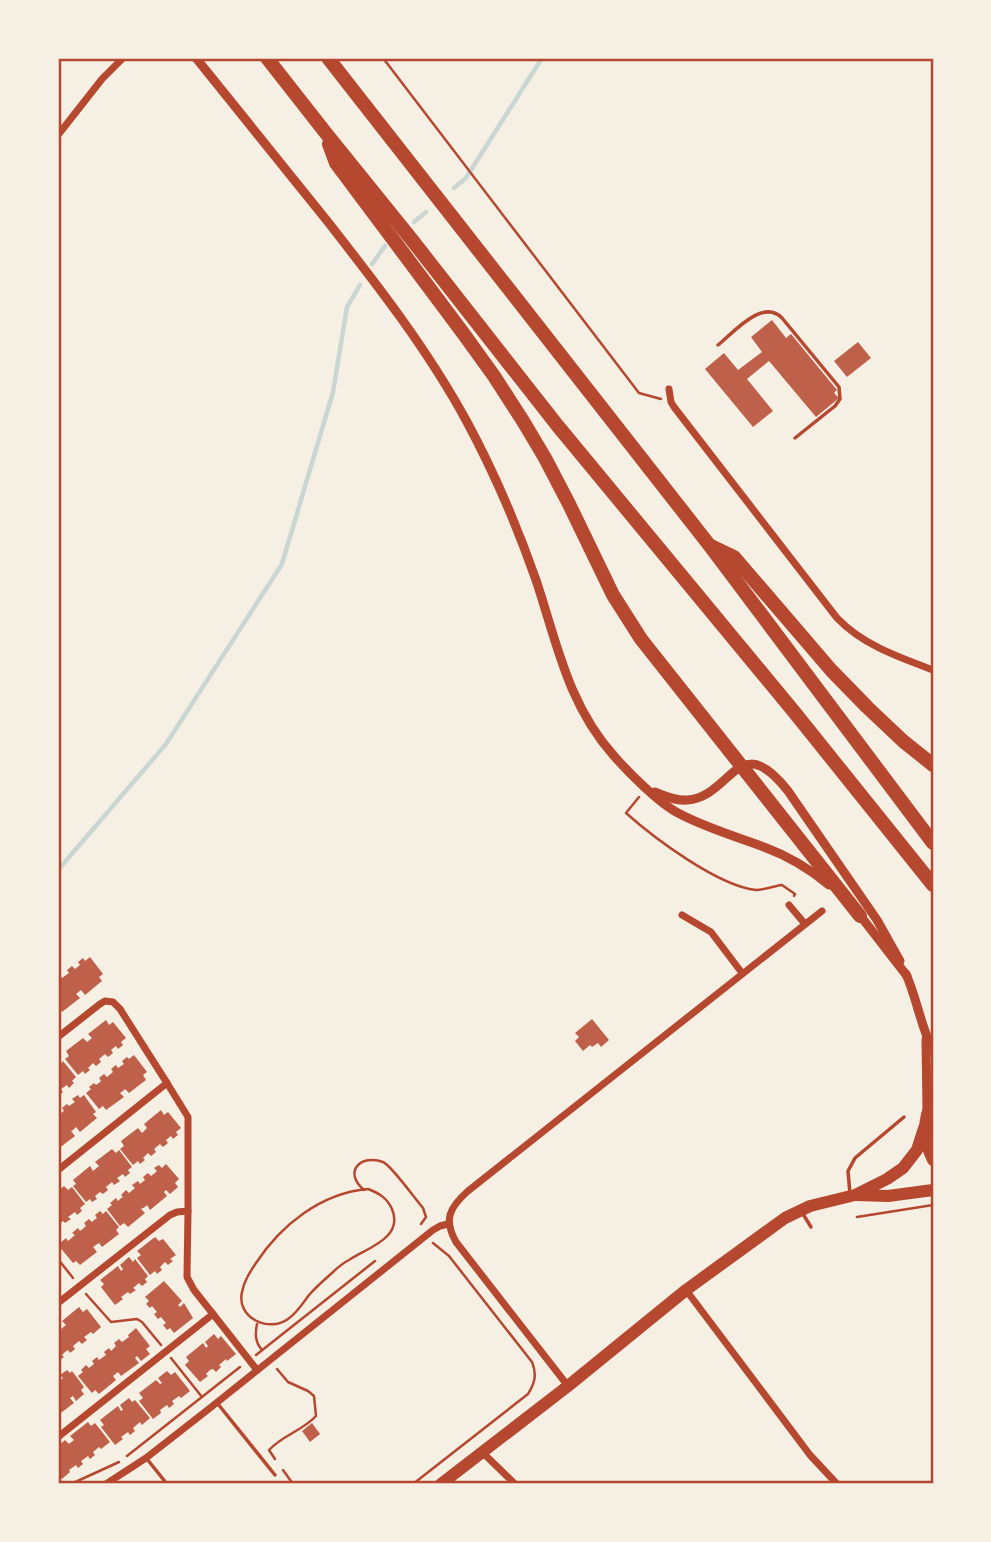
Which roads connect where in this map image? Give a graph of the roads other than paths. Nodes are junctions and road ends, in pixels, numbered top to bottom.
1 (123, 58) edge
2 (196, 58) edge
3 (267, 58) edge
4 (327, 58) edge
5 (325, 132) junction
6 (58, 135) edge
7 (718, 345) dead end
8 (669, 388) dead end
9 (795, 438) dead end
10 (710, 546) junction
11 (933, 670) edge
12 (903, 741) junction
13 (933, 759) edge
14 (740, 765) junction
15 (933, 765) edge
16 (647, 788) junction
17 (933, 843) edge
18 (933, 885) edge
19 (789, 905) road end
20 (822, 911) dead end
21 (682, 915) dead end
22 (860, 916) junction
23 (805, 924) junction
24 (742, 973) junction
25 (907, 976) junction
26 (58, 1037) edge
27 (926, 1037) junction
28 (933, 1051) edge
29 (167, 1083) junction
30 (933, 1100) edge
31 (904, 1117) dead end
32 (925, 1122) junction
33 (933, 1160) edge
34 (58, 1170) edge
35 (933, 1190) edge
36 (853, 1195) junction
37 (800, 1210) junction
38 (188, 1211) junction
39 (448, 1224) junction
40 (811, 1227) dead end
41 (686, 1290) junction
42 (58, 1303) edge
43 (214, 1314) junction
44 (257, 1370) junction
45 (568, 1386) junction
46 (217, 1402) junction
47 (58, 1437) edge
48 (482, 1451) junction
49 (146, 1458) junction
50 (275, 1475) dead end
51 (106, 1484) edge
52 (167, 1484) edge
53 (441, 1484) edge
54 (515, 1484) edge
55 (836, 1484) edge

1 - 6 street
2 - 16 street
3 - 5 highway
4 - 10 highway
5 - 14 highway
5 - 18 highway
7 - 9 lane
8 - 11 street
10 - 12 highway
10 - 17 highway
12 - 13 highway
12 - 15 highway
14 - 16 street
14 - 22 highway
14 - 25 street
16 - 22 street
19 - 23 street
20 - 23 street
21 - 24 street
22 - 25 street
23 - 24 street
24 - 39 street
25 - 27 street
26 - 29 street
27 - 28 street
27 - 32 street
29 - 34 street
29 - 38 street
30 - 32 main road
31 - 36 lane
32 - 33 main road
32 - 36 main road
35 - 36 main road
36 - 37 main road
37 - 40 lane
37 - 41 main road
38 - 42 street
38 - 43 street
39 - 44 street
39 - 45 street
41 - 45 main road
41 - 55 street
43 - 44 street
43 - 47 street
44 - 46 street
45 - 48 main road
46 - 49 street
46 - 50 lane
48 - 53 main road
48 - 54 street
49 - 51 street
49 - 52 lane

